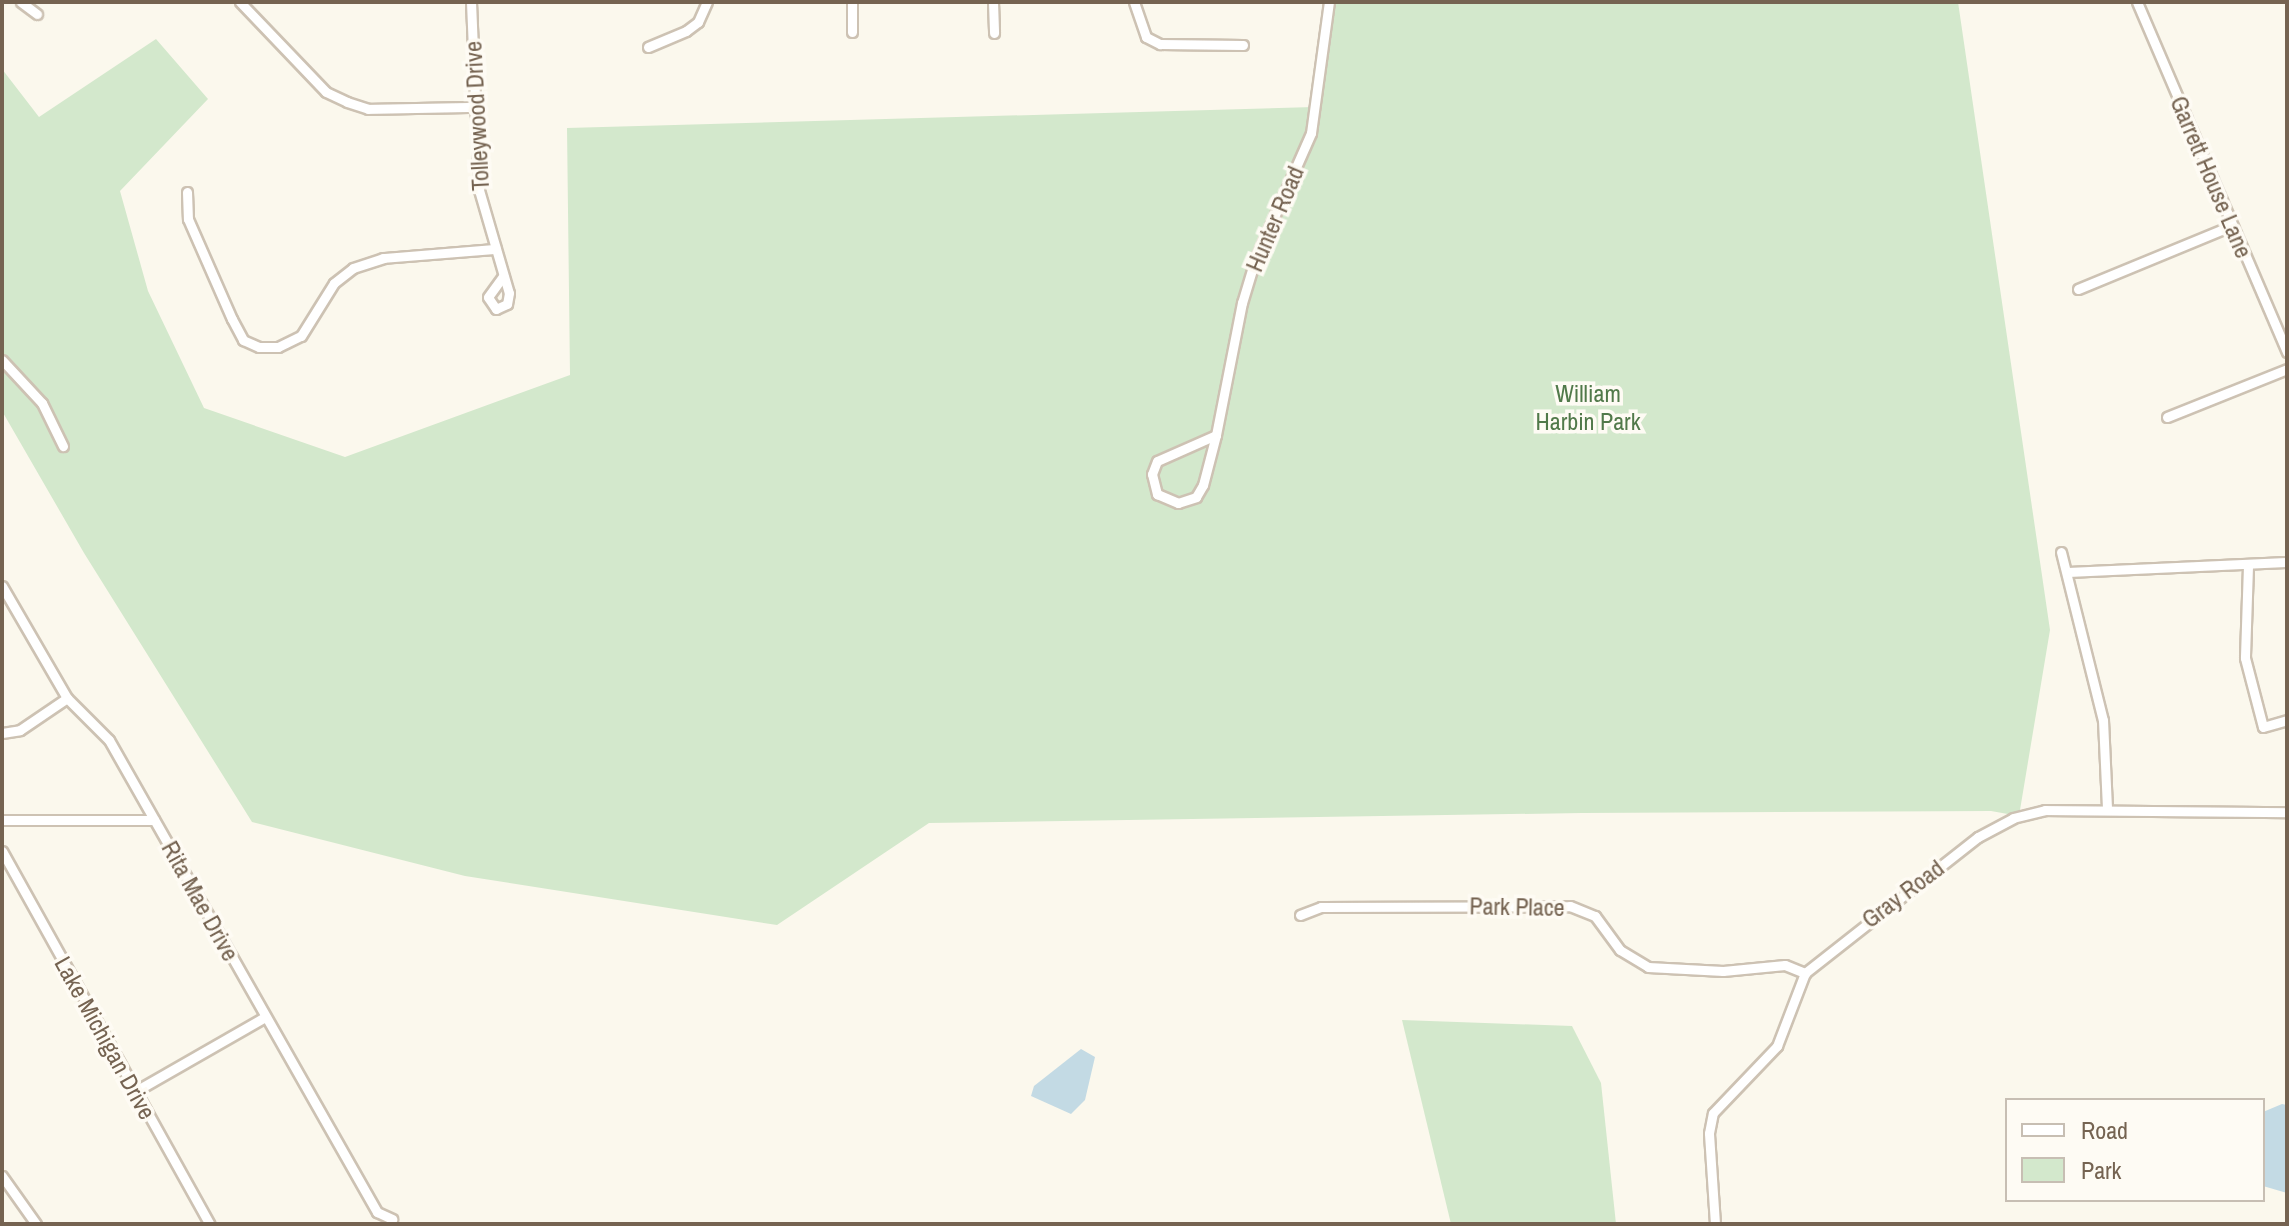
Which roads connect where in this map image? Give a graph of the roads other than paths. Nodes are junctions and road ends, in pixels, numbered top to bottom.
1 (21, 2) edge
2 (240, 2) edge
3 (471, 2) edge
4 (707, 2) edge
5 (852, 2) edge
6 (993, 2) edge
7 (1134, 2) edge
8 (1329, 2) edge
9 (2137, 2) edge
10 (37, 14) dead end
11 (852, 32) dead end
12 (994, 33) dead end
13 (1243, 45) dead end
14 (648, 47) dead end
15 (477, 107) junction
16 (187, 192) dead end
17 (2231, 226) junction
18 (496, 249) junction
19 (503, 276) dead end
20 (2078, 289) dead end
21 (2287, 352) edge
22 (2, 360) edge
23 (2287, 369) edge
24 (2167, 417) dead end
25 (1216, 435) junction
26 (63, 446) dead end
27 (2061, 552) dead end
28 (2287, 562) edge
29 (2248, 566) junction
30 (2067, 572) junction
31 (2, 586) edge
32 (67, 698) junction
33 (2287, 720) edge
34 (2, 733) edge
35 (2107, 809) junction
36 (2287, 812) edge
37 (2, 820) edge
38 (154, 820) junction
39 (2, 851) edge
40 (1300, 915) dead end
41 (1805, 973) junction
42 (265, 1017) junction
43 (134, 1092) junction
44 (2, 1176) edge
45 (392, 1219) dead end
46 (36, 1224) edge
47 (210, 1224) edge
48 (1715, 1224) edge

1 - 10 street
2 - 15 street
3 - 15 street, Tolleywood Drive
4 - 14 street
5 - 11 street
6 - 12 street
7 - 13 street
8 - 25 street, Hunter Road
9 - 17 street, Garrett House Lane
15 - 18 street, Tolleywood Drive
16 - 18 street
17 - 20 street
17 - 21 street, Garrett House Lane
18 - 19 street, Tolleywood Drive
22 - 26 street
23 - 24 street
25 - 25 street, Hunter Road
27 - 30 street
28 - 29 street
29 - 30 street
29 - 33 street
30 - 35 street
31 - 32 street, Rita Mae Drive
32 - 34 street
32 - 38 street, Rita Mae Drive
35 - 36 street, Gray Road
35 - 41 street, Gray Road
37 - 38 street
38 - 42 street, Rita Mae Drive
39 - 43 street, Lake Michigan Drive
40 - 41 street, Park Place
41 - 48 street, Gray Road
42 - 43 street
42 - 45 street, Rita Mae Drive
43 - 47 street, Lake Michigan Drive
44 - 46 street

